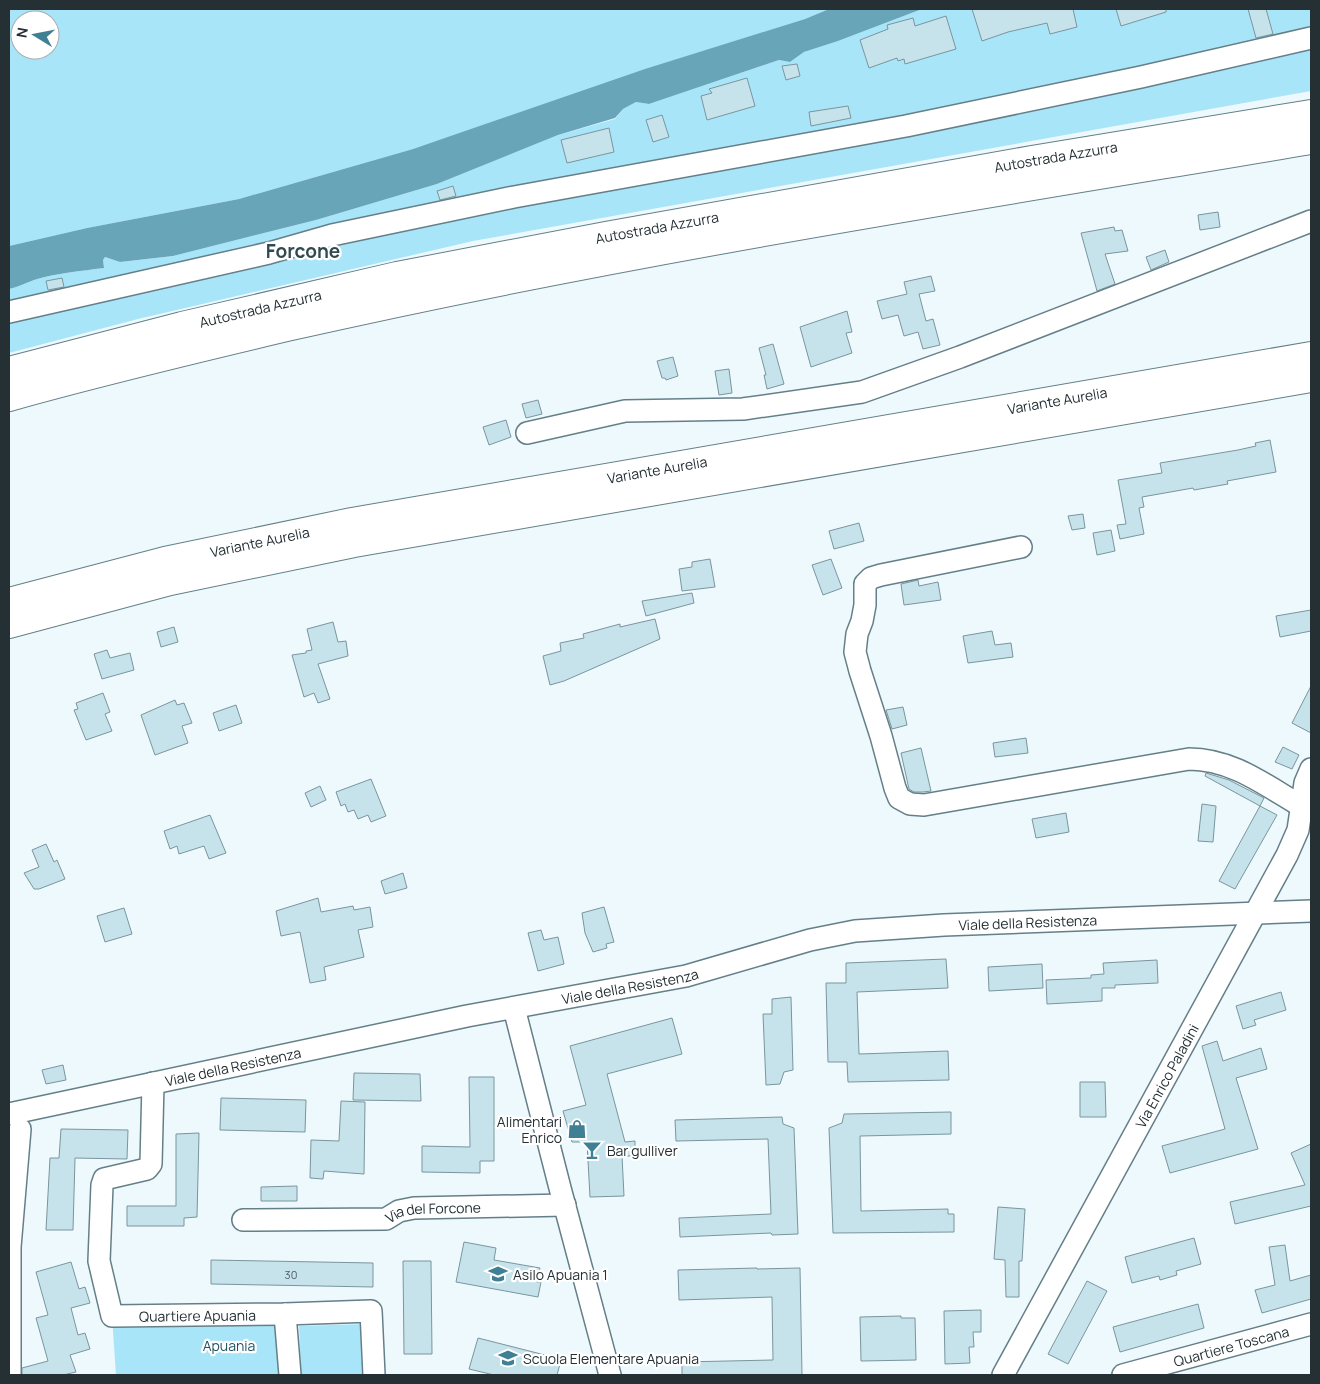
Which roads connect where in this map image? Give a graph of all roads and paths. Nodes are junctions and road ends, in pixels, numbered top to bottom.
1 (1311, 38) edge
2 (1311, 114) edge
3 (1311, 140) edge
4 (1311, 221) edge
5 (9, 312) edge
6 (1311, 356) edge
7 (9, 371) edge
8 (1311, 378) edge
9 (9, 397) edge
10 (527, 433) dead end
11 (442, 517) junction
12 (353, 532) junction
13 (1021, 547) dead end
14 (9, 602) edge
15 (9, 624) edge
16 (1311, 769) edge
17 (1301, 806) junction
18 (1311, 911) edge
19 (1255, 913) junction
20 (514, 1008) junction
21 (153, 1083) junction
22 (14, 1119) edge
23 (565, 1205) junction
24 (243, 1220) dead end
25 (285, 1314) junction
26 (1311, 1324) edge
27 (10, 1375) edge
28 (290, 1375) edge
29 (374, 1375) edge
30 (610, 1375) edge
31 (1003, 1375) edge
32 (1123, 1375) edge

1 - 5 street
2 - 7 highway, Autostrada Azzurra
3 - 9 highway, Autostrada Azzurra
4 - 10 street
6 - 11 highway, Variante Aurelia
8 - 11 highway, Variante Aurelia
11 - 12 highway, Variante Aurelia
12 - 14 highway, Variante Aurelia
12 - 15 highway, Variante Aurelia
13 - 17 street
16 - 17 street, Via Enrico Paladini
17 - 19 street, Via Enrico Paladini
18 - 19 street
19 - 20 street, Viale della Resistenza
19 - 31 street, Via Enrico Paladini
20 - 21 street, Viale della Resistenza
20 - 23 street
21 - 22 street, Viale della Resistenza
21 - 25 street, Quartiere Apuania
22 - 27 street
23 - 24 street, Via del Forcone
23 - 30 street
25 - 28 street
25 - 29 street, Quartiere Apuania
26 - 32 street, Quartiere Toscana

